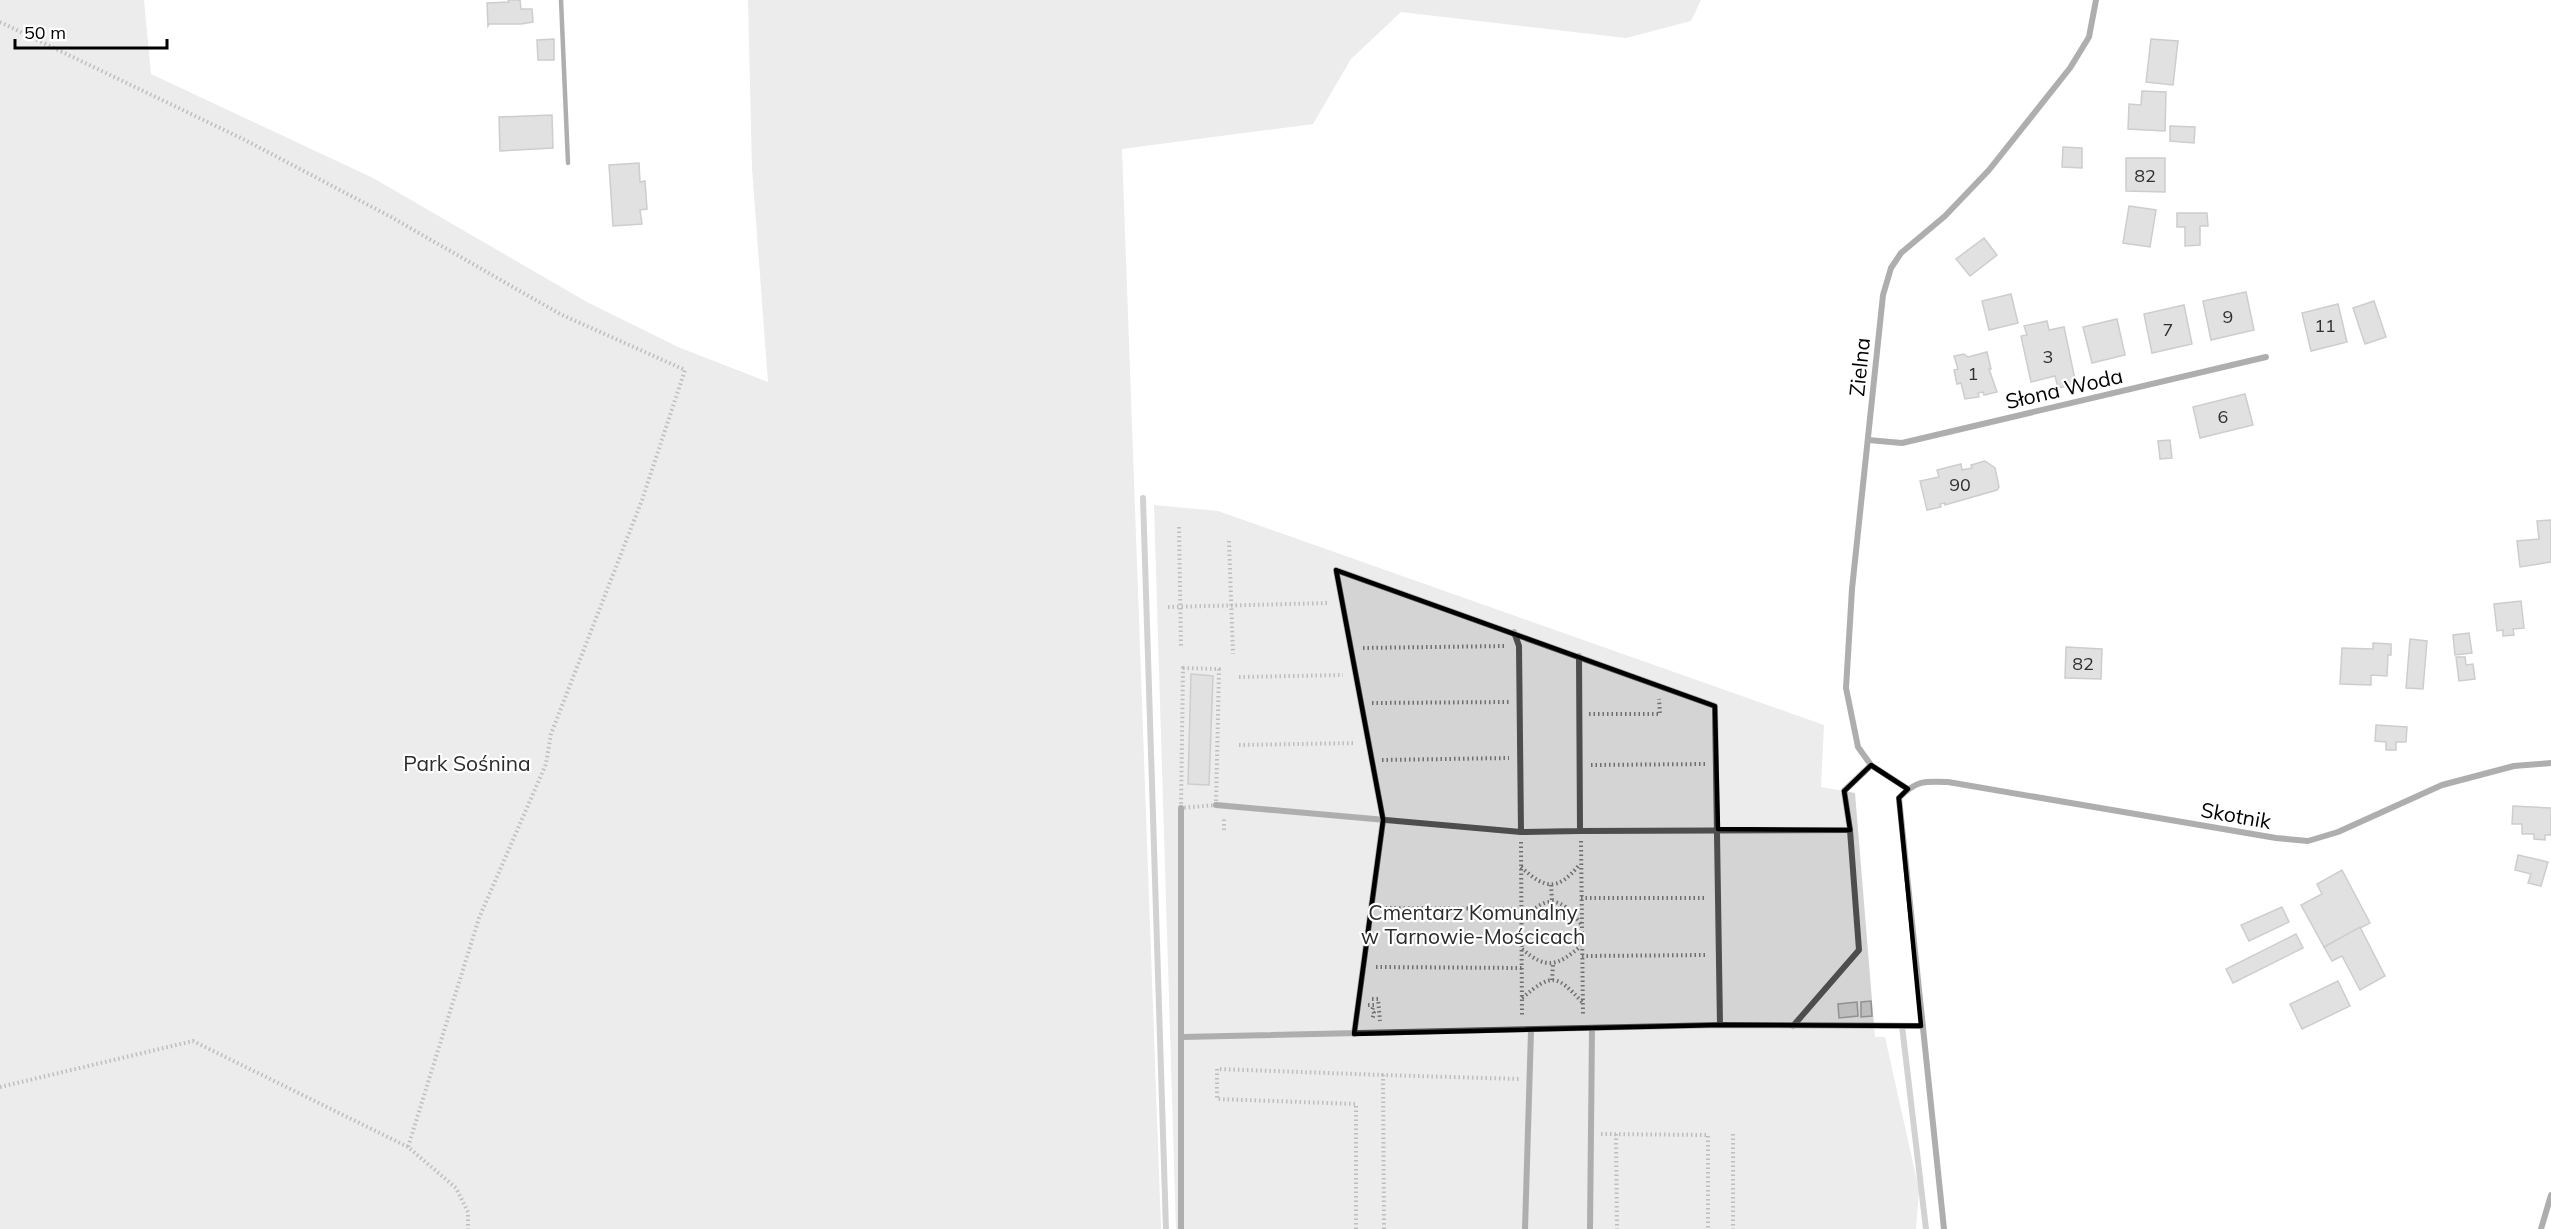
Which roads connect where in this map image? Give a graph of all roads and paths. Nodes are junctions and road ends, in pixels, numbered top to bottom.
1 (561, 0) edge
2 (2096, 0) edge
3 (0, 22) edge
4 (568, 163) dead end
5 (2266, 357) dead end
6 (1868, 440) junction
7 (1179, 527) dead end
8 (1229, 542) dead end
9 (1342, 603) junction
10 (1231, 605) junction
11 (1180, 606) junction
12 (1168, 607) dead end
13 (1515, 632) junction
14 (1181, 646) dead end
15 (1519, 646) junction
16 (1350, 648) junction
17 (1233, 654) dead end
18 (1579, 656) junction
19 (1355, 675) junction
20 (1239, 677) dead end
21 (1659, 686) junction
22 (1519, 702) junction
23 (1361, 703) junction
24 (1579, 714) junction
25 (1368, 742) junction
26 (1239, 745) dead end
27 (1519, 757) junction
28 (1372, 760) junction
29 (1716, 764) junction
30 (2551, 764) edge
31 (1580, 765) junction
32 (1871, 765) junction
33 (1908, 789) junction
34 (1216, 805) junction
35 (1181, 808) junction
36 (1383, 820) junction
37 (1718, 830) junction
38 (1850, 830) junction
39 (1581, 831) junction
40 (1521, 832) junction
41 (1581, 863) junction
42 (1521, 867) junction
43 (1551, 885) junction
44 (1581, 898) junction
45 (1718, 898) junction
46 (1552, 901) junction
47 (1371, 908) junction
48 (1521, 909) junction
49 (1522, 920) junction
50 (1582, 924) junction
51 (1582, 946) junction
52 (1522, 949) junction
53 (1720, 955) junction
54 (1582, 956) junction
55 (1553, 964) junction
56 (1363, 967) junction
57 (1522, 968) junction
58 (1552, 980) junction
59 (1359, 997) junction
60 (1522, 998) junction
61 (1582, 1003) junction
62 (1374, 1013) dead end
63 (1720, 1025) junction
64 (1371, 1026) dead end
65 (1380, 1026) dead end
66 (1793, 1026) junction
67 (1921, 1026) junction
68 (1583, 1029) junction
69 (1592, 1029) junction
70 (1522, 1030) junction
71 (1531, 1030) junction
72 (1354, 1034) junction
73 (1182, 1037) junction
74 (1383, 1075) junction
75 (1529, 1080) junction
76 (0, 1087) edge
77 (1592, 1134) junction
78 (1616, 1134) junction
79 (1733, 1134) dead end
80 (408, 1147) junction
81 (2551, 1195) edge
82 (468, 1229) edge
83 (1181, 1229) edge
84 (1356, 1229) edge
85 (1384, 1229) edge
86 (1525, 1229) edge
87 (1590, 1229) edge
88 (1617, 1229) edge
89 (1708, 1229) edge
90 (1733, 1229) edge
91 (1944, 1229) edge
92 (2541, 1229) edge

1 - 4 lane
2 - 6 street, Zielna
3 - 80 path
5 - 6 street, Słona Woda
6 - 32 street, Zielna
7 - 11 path
8 - 10 path
9 - 10 path
9 - 13 street
9 - 16 street
10 - 11 path
10 - 17 path
11 - 12 path
11 - 14 path
13 - 15 street
13 - 18 street
15 - 16 path
15 - 22 street
16 - 19 street
18 - 21 street
18 - 24 street
19 - 20 path
19 - 23 street
21 - 24 path
21 - 29 street
22 - 23 path
22 - 27 street
23 - 25 street
24 - 31 street
25 - 26 path
25 - 28 street
27 - 28 path
27 - 40 street
28 - 36 street
29 - 31 path
29 - 37 street
30 - 33 street, Skotnik
31 - 39 street
32 - 33 street, Zielna
32 - 38 street
33 - 67 street
34 - 35 path
34 - 35 path
34 - 36 street
35 - 73 street
36 - 40 street
36 - 47 street
37 - 38 street
37 - 39 street
37 - 45 street
38 - 66 street
39 - 40 street
39 - 41 path
40 - 42 path
41 - 43 path
41 - 44 path
42 - 43 path
42 - 48 path
43 - 46 path
44 - 45 path
44 - 50 path
45 - 53 street
46 - 49 path
46 - 50 path
47 - 48 path
47 - 56 street
48 - 49 path
49 - 52 path
50 - 51 path
51 - 54 path
51 - 55 path
52 - 55 path
52 - 57 path
53 - 54 path
53 - 63 street
54 - 61 path
55 - 58 path
56 - 57 path
56 - 59 street
57 - 60 path
58 - 60 path
58 - 61 path
59 - 65 path
59 - 72 street
60 - 70 path
61 - 68 path
62 - 64 path
63 - 66 street
63 - 69 street
66 - 67 street
67 - 91 street
68 - 69 street
68 - 71 street
69 - 77 street
70 - 71 street
70 - 72 street
71 - 75 street
72 - 73 street
73 - 83 street
74 - 75 path
74 - 84 path
74 - 85 path
75 - 86 street
76 - 80 path
77 - 78 path
77 - 87 street
78 - 88 path
78 - 89 path
79 - 90 path
80 - 82 path
81 - 92 street

